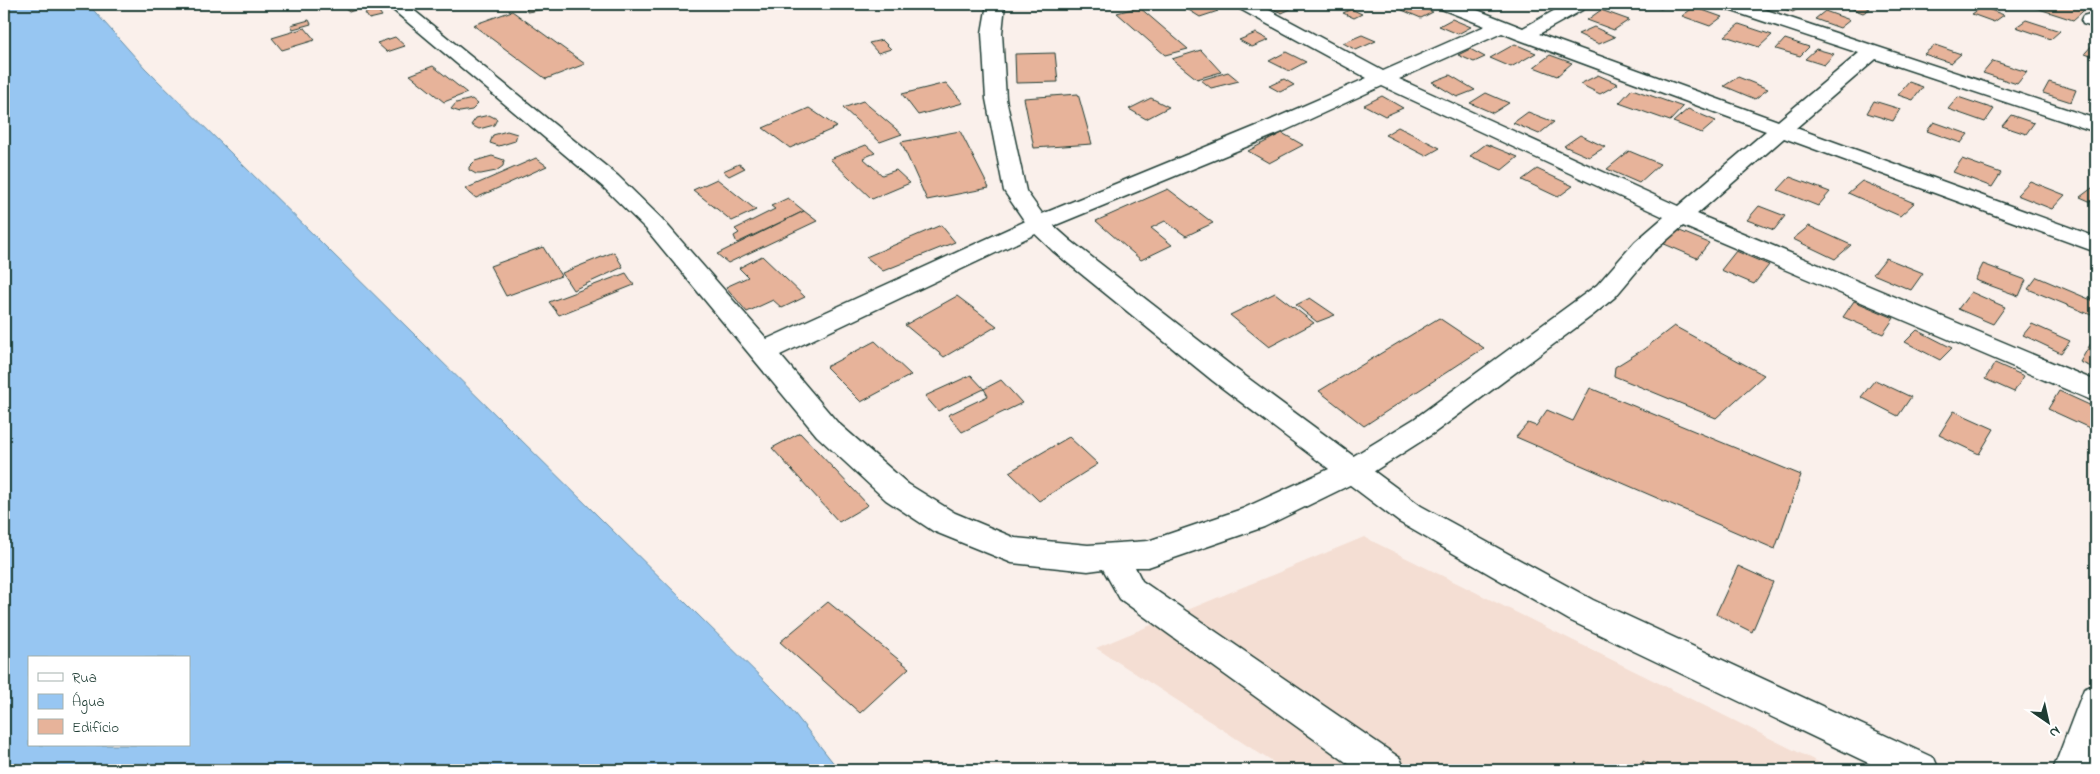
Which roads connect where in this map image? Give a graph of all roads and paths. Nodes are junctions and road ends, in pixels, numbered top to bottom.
1 (395, 4) edge
2 (996, 4) edge
3 (1245, 4) edge
4 (1446, 4) edge
5 (1579, 4) edge
6 (1730, 4) edge
7 (1501, 26) junction
8 (1524, 35) junction
9 (1872, 52) junction
10 (1380, 78) junction
11 (2096, 126) edge
12 (1780, 130) junction
13 (1681, 216) junction
14 (1038, 224) junction
15 (2096, 245) edge
16 (763, 352) junction
17 (2096, 392) edge
18 (1352, 471) junction
19 (1112, 556) junction
20 (2096, 700) edge
21 (1387, 770) edge
22 (1921, 770) edge
23 (2071, 770) edge

1 - 16 street
2 - 14 street
3 - 10 street
4 - 7 street
5 - 8 street
6 - 9 street
7 - 8 street
7 - 10 street
8 - 12 street
9 - 11 street
9 - 12 street
10 - 13 street
10 - 14 street
12 - 13 street
12 - 15 street
13 - 17 street
13 - 18 street
14 - 16 street
14 - 18 street
16 - 19 street
18 - 19 street
18 - 22 street
19 - 21 street
20 - 23 street

